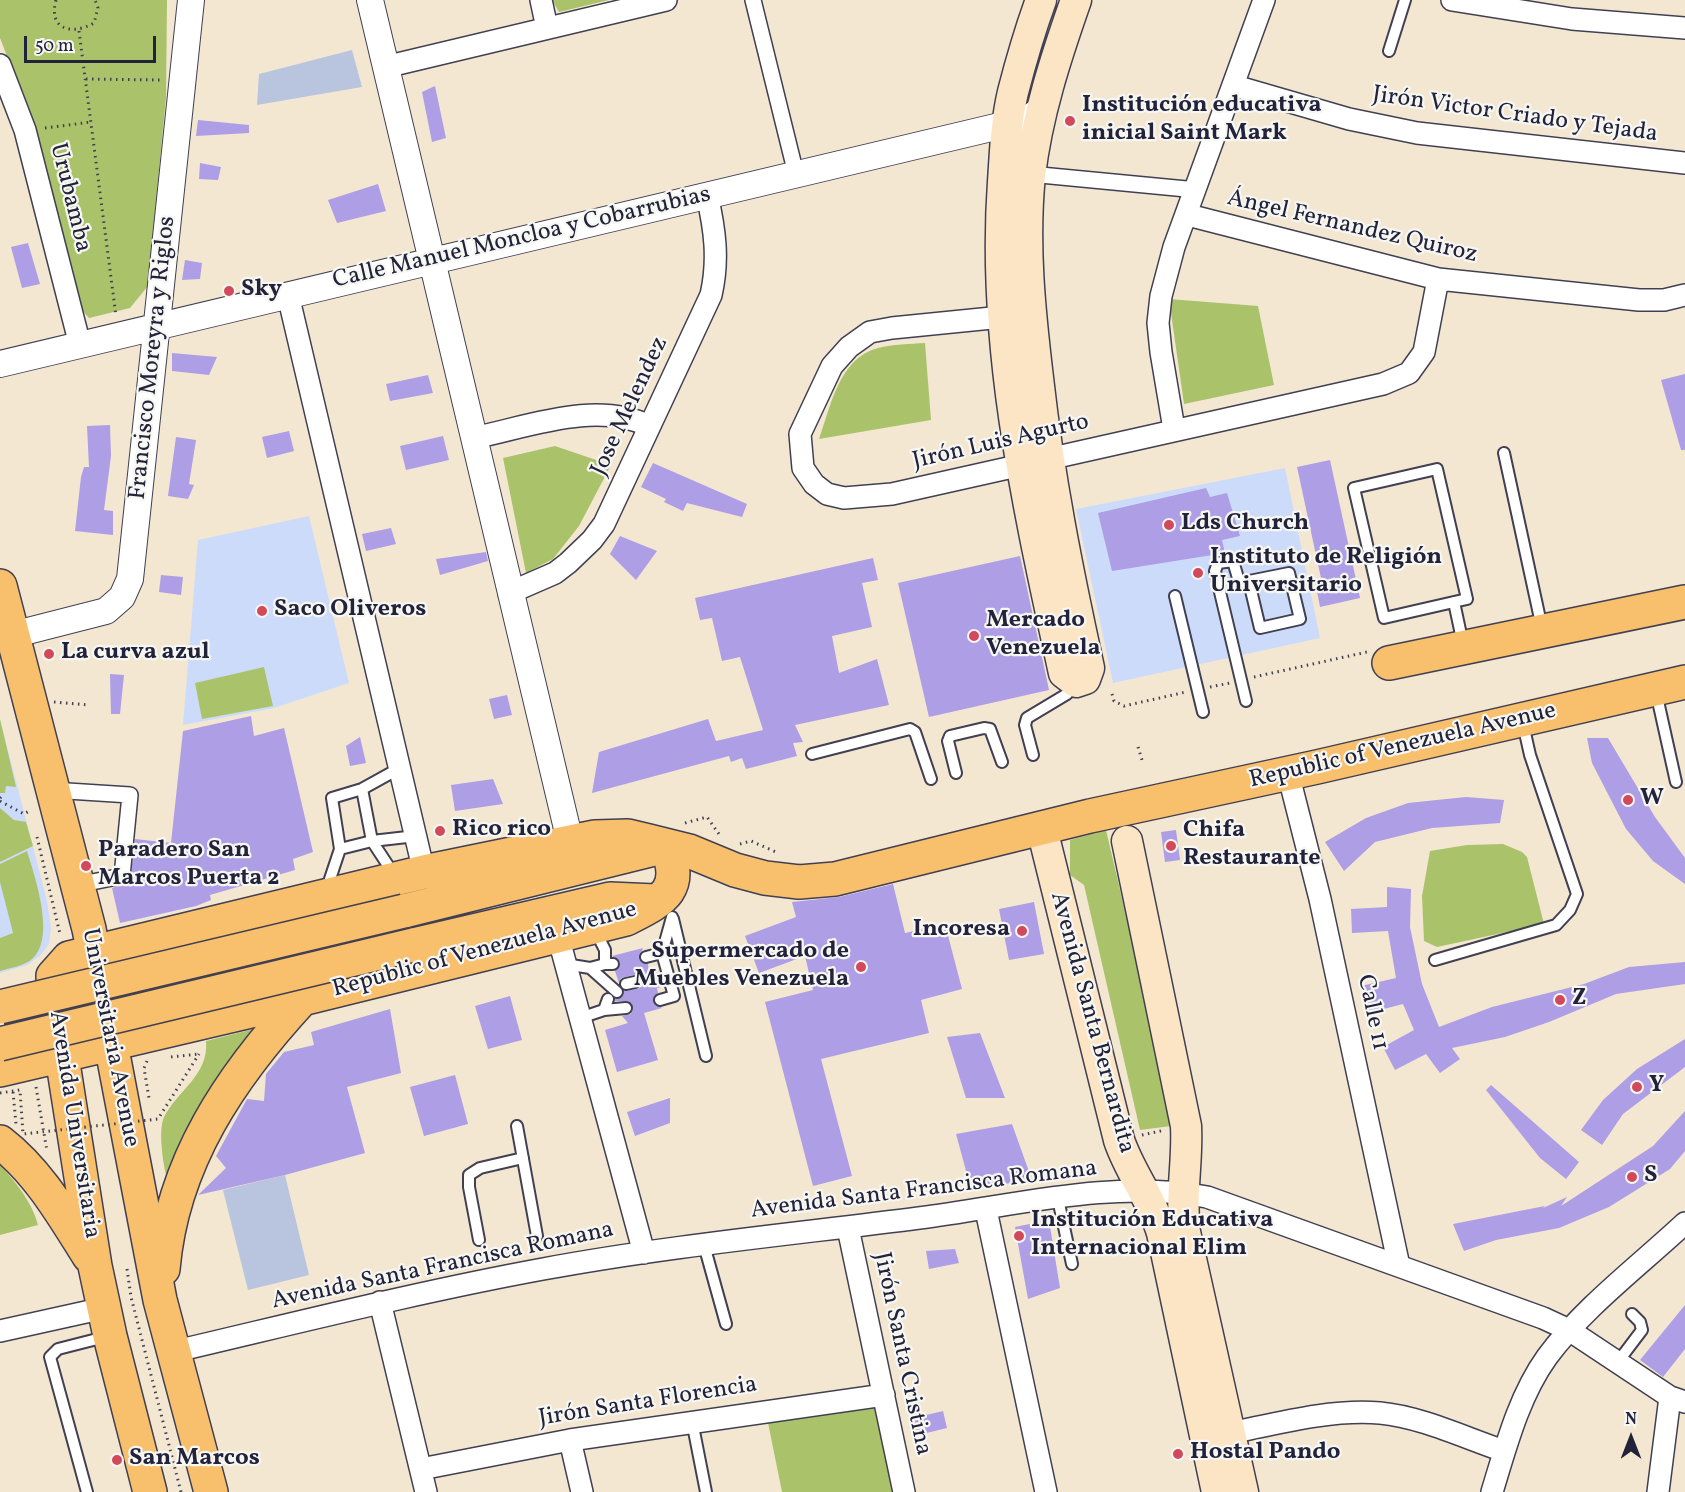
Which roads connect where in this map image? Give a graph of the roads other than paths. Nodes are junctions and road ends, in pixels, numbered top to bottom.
1 (191, 0) edge
2 (370, 0) edge
3 (541, 0) edge
4 (666, 0) edge
5 (753, 0) edge
6 (1041, 0) edge
7 (1076, 0) edge
8 (1264, 0) edge
9 (1405, 0) edge
10 (1452, 0) edge
11 (547, 28) junction
12 (1685, 28) edge
13 (1389, 51) dead end
14 (0, 65) edge
15 (385, 67) junction
16 (1235, 86) junction
17 (1042, 109) junction
18 (1008, 124) junction
19 (1685, 163) edge
20 (796, 174) junction
21 (1030, 174) junction
22 (1197, 190) junction
23 (707, 195) junction
24 (1188, 215) junction
25 (432, 260) junction
26 (1438, 279) junction
27 (288, 295) junction
28 (1685, 295) edge
29 (1002, 317) junction
30 (158, 327) junction
31 (80, 345) junction
32 (0, 364) edge
33 (650, 426) junction
34 (1174, 429) junction
35 (473, 438) junction
36 (1504, 453) dead end
37 (1034, 461) junction
38 (1249, 582) junction
39 (0, 586) edge
40 (509, 593) junction
41 (1176, 596) dead end
42 (1454, 602) junction
43 (1685, 602) edge
44 (1542, 631) junction
45 (12, 635) junction
46 (1464, 647) junction
47 (1381, 657) road end
48 (1670, 686) edge
49 (1067, 694) dead end
50 (1246, 701) dead end
51 (1203, 712) dead end
52 (1522, 720) junction
53 (812, 754) dead end
54 (1033, 755) dead end
55 (1002, 762) dead end
56 (400, 768) junction
57 (956, 773) dead end
58 (1288, 773) junction
59 (931, 779) dead end
60 (1676, 782) dead end
61 (362, 789) junction
62 (41, 803) junction
63 (1042, 829) junction
64 (416, 836) junction
65 (1126, 840) dead end
66 (372, 841) junction
67 (570, 841) junction
68 (666, 846) junction
69 (340, 849) junction
70 (412, 875) junction
71 (77, 885) junction
72 (324, 896) junction
73 (667, 910) junction
74 (593, 927) junction
75 (561, 950) junction
76 (93, 951) junction
77 (662, 953) junction
78 (646, 957) dead end
79 (1435, 960) dead end
80 (590, 968) junction
81 (302, 999) junction
82 (660, 1000) dead end
83 (0, 1007) edge
84 (626, 1008) dead end
85 (604, 1010) junction
86 (580, 1018) junction
87 (112, 1043) junction
88 (0, 1044) edge
89 (61, 1055) junction
90 (706, 1056) dead end
91 (6, 1078) edge
92 (517, 1126) dead end
93 (8, 1137) edge
94 (523, 1158) junction
95 (1145, 1190) junction
96 (1182, 1192) junction
97 (1058, 1199) junction
98 (986, 1210) junction
99 (1685, 1223) edge
100 (848, 1227) junction
101 (537, 1236) dead end
102 (479, 1240) dead end
103 (705, 1245) junction
104 (644, 1253) junction
105 (1072, 1264) dead end
106 (95, 1266) junction
107 (1400, 1266) junction
108 (160, 1300) junction
109 (380, 1302) junction
110 (1632, 1314) dead end
111 (107, 1322) junction
112 (726, 1324) dead end
113 (1569, 1330) junction
114 (0, 1331) edge
115 (172, 1352) junction
116 (1617, 1363) junction
117 (884, 1395) junction
118 (1677, 1399) edge
119 (692, 1420) junction
120 (1230, 1433) junction
121 (570, 1440) junction
122 (1504, 1451) junction
123 (421, 1468) junction
124 (87, 1492) edge
125 (150, 1492) edge
126 (211, 1492) edge
127 (426, 1492) edge
128 (582, 1492) edge
129 (706, 1492) edge
130 (904, 1492) edge
131 (1046, 1492) edge
132 (1217, 1492) edge
133 (1243, 1492) edge
134 (1492, 1492) edge
135 (1658, 1492) edge

1 - 30 street, Francisco Moreyra y Riglos
2 - 15 street
3 - 11 street
4 - 11 street
5 - 20 street
6 - 18 main road
7 - 17 main road
8 - 16 street
9 - 13 lane
10 - 12 street
11 - 15 street
14 - 31 street, Urubamba
15 - 25 street
16 - 19 street, Jirón Victor Criado y Tejada
16 - 22 street
17 - 18 street, Calle Manuel Moncloa y Cobarrubias
17 - 21 main road
18 - 20 street, Calle Manuel Moncloa y Cobarrubias
18 - 29 main road
20 - 23 street, Calle Manuel Moncloa y Cobarrubias
21 - 22 street
21 - 37 main road
22 - 24 street
23 - 25 street, Calle Manuel Moncloa y Cobarrubias
23 - 33 street, Jose Melendez
24 - 26 street, Ángel Fernandez Quiroz
24 - 34 street
25 - 27 street, Calle Manuel Moncloa y Cobarrubias
25 - 35 street
26 - 28 street, Ángel Fernandez Quiroz
26 - 34 street, Jirón Luis Agurto
27 - 30 street, Calle Manuel Moncloa y Cobarrubias
27 - 56 street
29 - 37 main road
29 - 37 street, Jirón Luis Agurto
30 - 31 street, Calle Manuel Moncloa y Cobarrubias
30 - 45 street, Francisco Moreyra y Riglos
31 - 32 street, Calle Manuel Moncloa y Cobarrubias
33 - 35 street
33 - 40 street, Jose Melendez
34 - 37 street, Jirón Luis Agurto
35 - 40 street
36 - 44 lane
37 - 37 main road
38 - 38 lane
38 - 50 lane
39 - 45 main road, Universitaria Avenue
40 - 67 street
41 - 51 lane
42 - 42 lane
42 - 46 lane
43 - 44 main road
44 - 46 main road
45 - 62 main road, Universitaria Avenue
46 - 47 main road
48 - 52 main road, Republic of Venezuela Avenue
48 - 60 lane
49 - 54 lane
52 - 58 main road, Republic of Venezuela Avenue
52 - 79 lane
53 - 59 lane
55 - 57 lane
56 - 61 lane
56 - 64 street
58 - 63 main road, Republic of Venezuela Avenue
58 - 107 street, Calle 11
61 - 66 lane
61 - 69 lane
62 - 71 main road, Universitaria Avenue
62 - 71 street
63 - 68 main road
63 - 95 main road, Avenida Santa Bernardita
64 - 66 lane
64 - 70 street
65 - 96 main road
66 - 69 lane
66 - 70 lane
67 - 68 main road
67 - 70 main road
68 - 73 main road
68 - 83 main road, bridge
69 - 72 lane
70 - 72 main road
71 - 76 main road, Universitaria Avenue
72 - 76 main road
73 - 74 main road, Republic of Venezuela Avenue
73 - 77 lane
73 - 88 main road, Republic of Venezuela Avenue, bridge
73 - 90 lane
74 - 75 main road, Republic of Venezuela Avenue
74 - 80 lane
75 - 80 lane
75 - 81 main road, Republic of Venezuela Avenue
75 - 86 street
76 - 87 main road, Universitaria Avenue
76 - 89 main road, Avenida Universitaria
77 - 78 lane
77 - 82 lane
80 - 85 lane
81 - 87 main road, Republic of Venezuela Avenue
81 - 108 main road
84 - 85 lane
85 - 86 lane
86 - 104 street
87 - 89 main road, Republic of Venezuela Avenue
87 - 108 main road, Universitaria Avenue
89 - 91 main road, Republic of Venezuela Avenue
89 - 106 main road, Avenida Universitaria
92 - 94 lane
93 - 106 main road
94 - 101 lane
94 - 102 lane
95 - 96 street, Avenida Santa Francisca Romana
95 - 97 street, Avenida Santa Francisca Romana
95 - 132 main road, Avenida Santa Bernardita
96 - 107 street, Avenida Santa Francisca Romana
96 - 120 main road
97 - 98 street, Avenida Santa Francisca Romana
97 - 105 lane
98 - 100 street, Avenida Santa Francisca Romana
98 - 131 street
99 - 113 street
100 - 103 street, Avenida Santa Francisca Romana
100 - 117 street, Jirón Santa Cristina
103 - 104 street, Avenida Santa Francisca Romana
103 - 112 lane
104 - 109 street, Avenida Santa Francisca Romana
106 - 111 main road
107 - 113 street, Avenida Santa Francisca Romana
108 - 115 main road, Universitaria Avenue
109 - 115 street, Avenida Santa Francisca Romana
109 - 123 street
110 - 116 lane
111 - 114 street
111 - 124 lane
111 - 125 main road
113 - 116 street, Avenida Santa Francisca Romana
113 - 122 street
115 - 126 main road, Universitaria Avenue
116 - 118 street, Avenida Santa Francisca Romana
117 - 119 street, Jirón Santa Florencia
117 - 130 street, Jirón Santa Cristina
118 - 135 street
119 - 121 street, Jirón Santa Florencia
119 - 129 lane
120 - 122 street
120 - 133 main road
121 - 123 street, Jirón Santa Florencia
121 - 128 street
122 - 134 street
123 - 127 street

